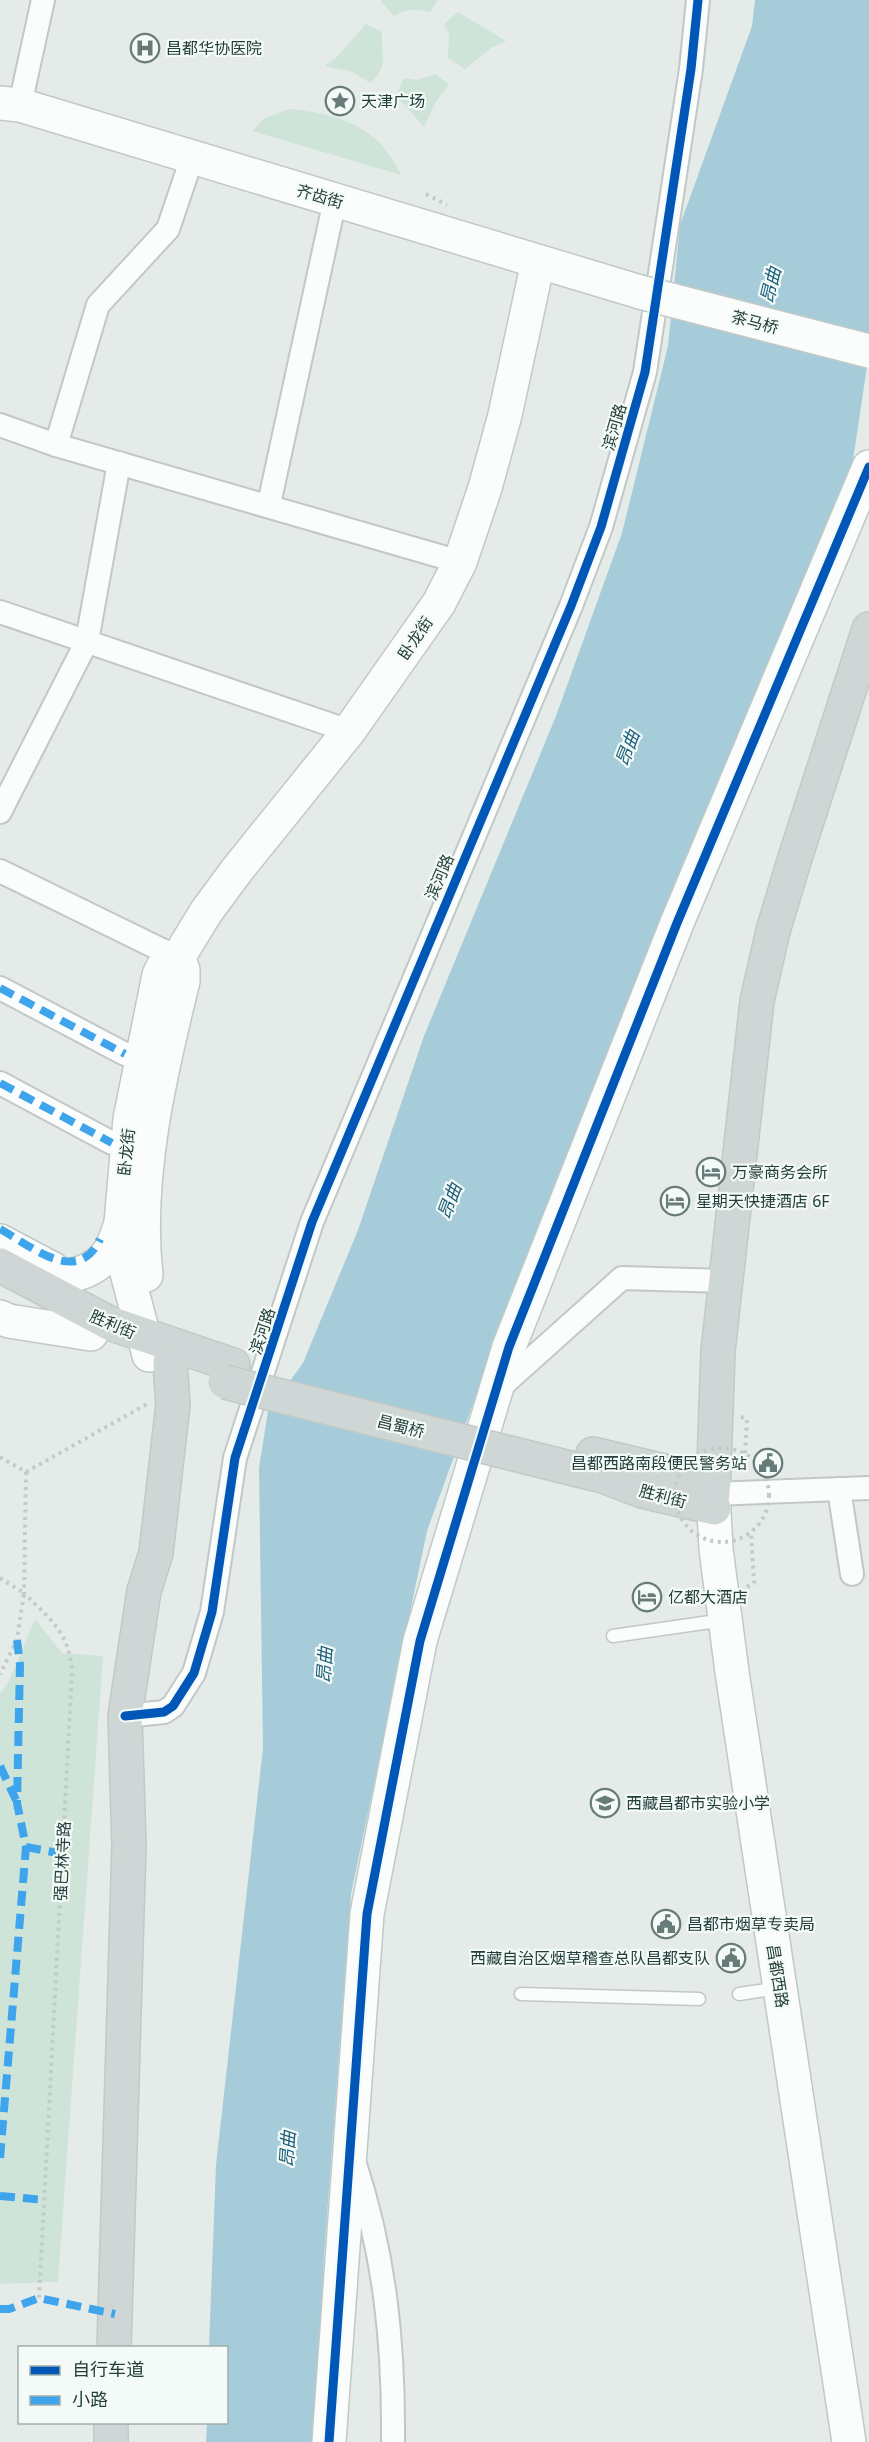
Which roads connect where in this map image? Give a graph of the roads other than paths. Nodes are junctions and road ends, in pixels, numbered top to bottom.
1 (43, 0) edge
2 (698, 0) edge
3 (10, 104) edge
4 (192, 158) junction
5 (335, 200) junction
6 (538, 262) junction
7 (640, 292) joint
8 (869, 351) edge
9 (0, 425) edge
10 (56, 444) junction
11 (119, 463) junction
12 (869, 467) edge
13 (269, 504) junction
14 (460, 562) junction
15 (0, 612) edge
16 (869, 629) edge
17 (87, 641) junction
18 (349, 731) junction
19 (0, 812) edge
20 (0, 871) edge
21 (178, 957) junction
22 (0, 988) edge
23 (125, 1054) dead end
24 (0, 1083) edge
25 (112, 1143) dead end
26 (0, 1229) edge
27 (110, 1231) junction
28 (3, 1267) edge
29 (725, 1281) junction
30 (0, 1317) edge
31 (91, 1334) junction
32 (157, 1349) junction
33 (229, 1374) joint
34 (496, 1391) junction
35 (579, 1460) joint
36 (869, 1488) edge
37 (839, 1489) junction
38 (714, 1495) junction
39 (852, 1574) dead end
40 (144, 1591) junction
41 (725, 1620) junction
42 (613, 1636) dead end
43 (125, 1716) junction
44 (780, 1988) junction
45 (521, 1994) dead end
46 (739, 1994) dead end
47 (699, 1999) dead end
48 (351, 2151) junction
49 (114, 2346) edge
50 (111, 2424) edge
51 (844, 2435) edge
52 (111, 2442) edge
53 (329, 2442) edge
54 (393, 2442) edge

1 - 3 street
2 - 43 street, 滨河路
3 - 4 street, 齐齿街
4 - 5 street, 齐齿街
4 - 10 street
5 - 6 street, 齐齿街
5 - 13 street
6 - 7 street, 齐齿街
6 - 14 street, 卧龙街
7 - 8 street, 茶马桥, bridge
9 - 10 street
10 - 11 street
11 - 13 street
11 - 17 street
12 - 34 street
13 - 14 street
14 - 18 street, 卧龙街
15 - 17 street
16 - 29 main road
17 - 18 street
17 - 19 street
18 - 21 street, 卧龙街
20 - 21 street
21 - 27 street, 卧龙街
21 - 32 street, 卧龙街
22 - 23 street
24 - 25 street
26 - 27 street
27 - 28 street
27 - 32 street, 卧龙街
28 - 31 main road, 胜利街
28 - 32 main road, 胜利街
29 - 34 street
29 - 38 main road
30 - 31 street
31 - 32 main road, 胜利街
32 - 33 main road, 胜利街
32 - 40 main road
32 - 40 main road
33 - 35 main road, 昌蜀桥, bridge
34 - 48 street
35 - 38 main road, 胜利街
36 - 37 street
37 - 38 street
37 - 39 street
38 - 41 street, 昌都西路
40 - 43 main road
41 - 42 lane
41 - 44 street, 昌都西路
43 - 49 main road
44 - 46 lane
44 - 51 street, 昌都西路
45 - 47 lane
48 - 53 street
48 - 54 street
50 - 52 main road

